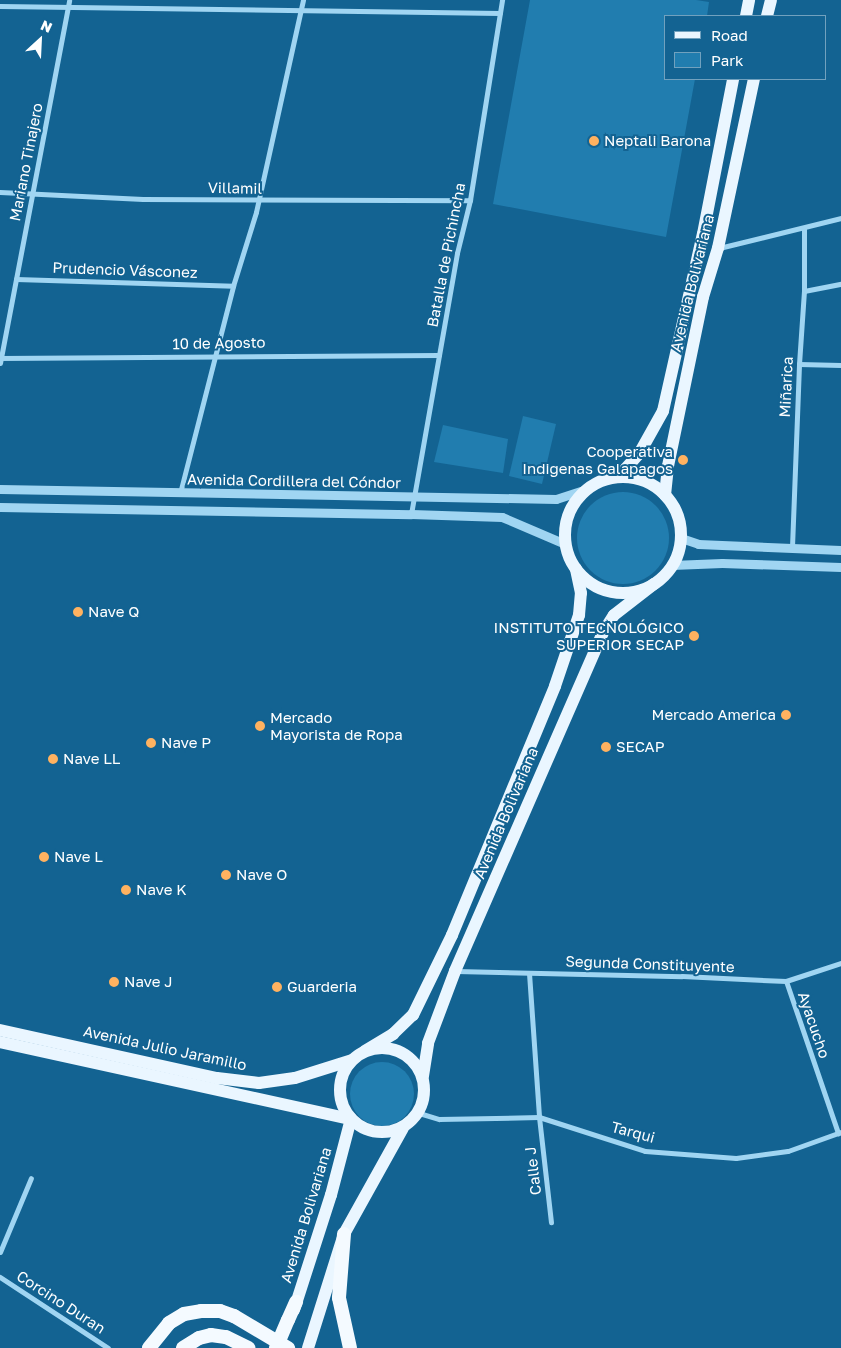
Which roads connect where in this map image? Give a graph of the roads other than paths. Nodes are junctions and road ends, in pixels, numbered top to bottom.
1 (69, 0) edge
2 (303, 0) edge
3 (502, 0) edge
4 (749, 0) edge
5 (771, 0) edge
6 (0, 6) edge
7 (68, 7) junction
8 (302, 10) junction
9 (500, 12) junction
10 (746, 15) edge
11 (768, 15) edge
12 (734, 80) edge
13 (754, 80) edge
14 (0, 192) edge
15 (32, 192) junction
16 (259, 200) junction
17 (470, 200) junction
18 (841, 218) edge
19 (804, 228) junction
20 (718, 248) junction
21 (16, 279) junction
22 (841, 284) edge
23 (233, 286) junction
24 (804, 291) junction
25 (216, 355) junction
26 (439, 355) junction
27 (0, 360) edge
28 (799, 364) junction
29 (841, 366) edge
30 (618, 477) junction
31 (0, 489) edge
32 (587, 490) junction
33 (180, 493) junction
34 (414, 496) junction
35 (665, 496) junction
36 (0, 507) edge
37 (411, 514) junction
38 (681, 538) junction
39 (566, 544) junction
40 (792, 547) junction
41 (841, 550) edge
42 (672, 565) junction
43 (841, 567) edge
44 (576, 569) junction
45 (654, 584) junction
46 (841, 963) edge
47 (455, 971) junction
48 (529, 973) junction
49 (786, 981) junction
50 (0, 1030) edge
51 (0, 1042) edge
52 (365, 1051) junction
53 (352, 1060) junction
54 (423, 1076) junction
55 (419, 1113) junction
56 (540, 1118) junction
57 (350, 1119) junction
58 (403, 1128) junction
59 (839, 1133) edge
60 (31, 1178) dead end
61 (551, 1222) dead end
62 (344, 1234) junction
63 (0, 1252) edge
64 (0, 1277) edge
65 (296, 1302) joint
66 (108, 1348) edge
67 (149, 1348) edge
68 (183, 1348) edge
69 (249, 1348) edge
70 (276, 1348) edge
71 (288, 1348) edge
72 (308, 1348) edge
73 (350, 1348) edge

1 - 7 street, Mariano Tinajero
2 - 8 street
3 - 9 street, Batalla de Pichincha
4 - 10 main road
5 - 11 main road
6 - 7 street
7 - 8 street
7 - 15 street, Mariano Tinajero
8 - 9 street
8 - 16 street
9 - 17 street, Batalla de Pichincha
12 - 30 main road, Avenida Bolivariana
13 - 20 main road, Avenida Bolivariana
14 - 15 street, Villamil
15 - 16 street, Villamil
15 - 21 street, Mariano Tinajero
16 - 17 street, Villamil
16 - 23 street
17 - 26 street, Batalla de Pichincha
18 - 19 street
19 - 20 street
19 - 24 street, Miñarica
20 - 35 main road, Avenida Bolivariana
21 - 23 street, Prudencio Vásconez
21 - 27 street, Mariano Tinajero
22 - 24 street
23 - 25 street
24 - 28 street, Miñarica
25 - 26 street, 10 de Agosto
25 - 27 street, 10 de Agosto
25 - 33 street
26 - 34 street, Batalla de Pichincha
28 - 29 street
28 - 40 street, Miñarica
30 - 32 main road, Avenida Bolivariana
30 - 35 main road, Avenida Bolivariana
31 - 33 street, Avenida Cordillera del Cóndor
32 - 34 street, Avenida Cordillera del Cóndor
32 - 39 main road, Avenida Bolivariana
33 - 34 street, Avenida Cordillera del Cóndor
34 - 37 street, Batalla de Pichincha
35 - 38 main road, Avenida Bolivariana
36 - 37 street, Avenida Cordillera del Cóndor
37 - 39 street, Avenida Cordillera del Cóndor
38 - 40 street
38 - 42 main road, Avenida Bolivariana
39 - 44 main road, Avenida Bolivariana
40 - 41 street
42 - 43 street
42 - 45 main road, Avenida Bolivariana
44 - 45 main road, Avenida Bolivariana
44 - 52 main road, Avenida Bolivariana
45 - 47 main road, Avenida Bolivariana
46 - 49 street, Segunda Constituyente
47 - 48 street, Segunda Constituyente
47 - 54 main road, Avenida Bolivariana
48 - 49 street, Segunda Constituyente
48 - 56 street, Calle J
49 - 59 street, Ayacucho
50 - 53 main road, Avenida Julio Jaramillo
51 - 57 main road, Avenida Julio Jaramillo
52 - 53 main road, Avenida Bolivariana
52 - 54 main road, Avenida Bolivariana
53 - 57 main road, Avenida Bolivariana
54 - 55 main road, Avenida Bolivariana
55 - 56 street, Tarqui
55 - 58 main road
56 - 59 street, Tarqui
56 - 61 street, Calle J
57 - 58 main road
57 - 65 main road, Avenida Bolivariana
58 - 62 main road
60 - 63 street
62 - 72 main road
62 - 73 highway
64 - 66 street, Corcino Duran
65 - 70 highway, bridge
67 - 71 highway
68 - 69 highway

